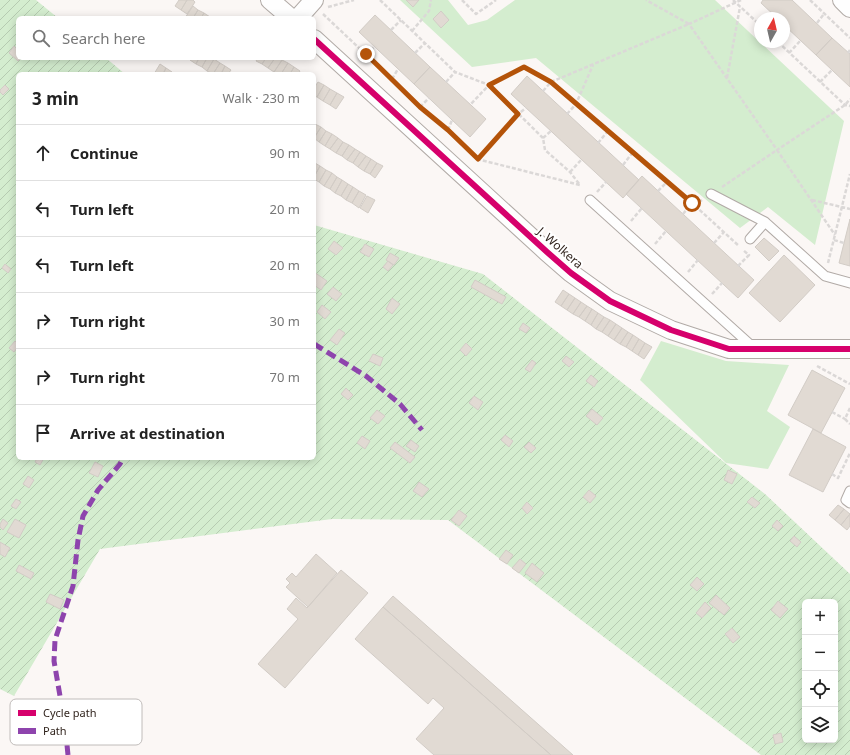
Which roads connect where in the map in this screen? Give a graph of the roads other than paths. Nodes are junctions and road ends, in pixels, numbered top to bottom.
1 (270, 0) edge
2 (842, 0) edge
3 (321, 7) edge
4 (850, 8) edge
5 (289, 16) edge
6 (302, 16) edge
7 (316, 41) edge
8 (711, 194) road end
9 (590, 200) dead end
10 (766, 222) junction
11 (750, 239) dead end
12 (850, 283) edge
13 (754, 349) junction
14 (850, 349) edge
15 (850, 491) edge
16 (850, 503) edge

1 - 5 street
2 - 4 street
3 - 6 street
7 - 13 street, J. Wolkera
8 - 10 lane
9 - 13 lane
10 - 11 lane
10 - 12 lane
13 - 14 street, J. Wolkera
15 - 16 lane

